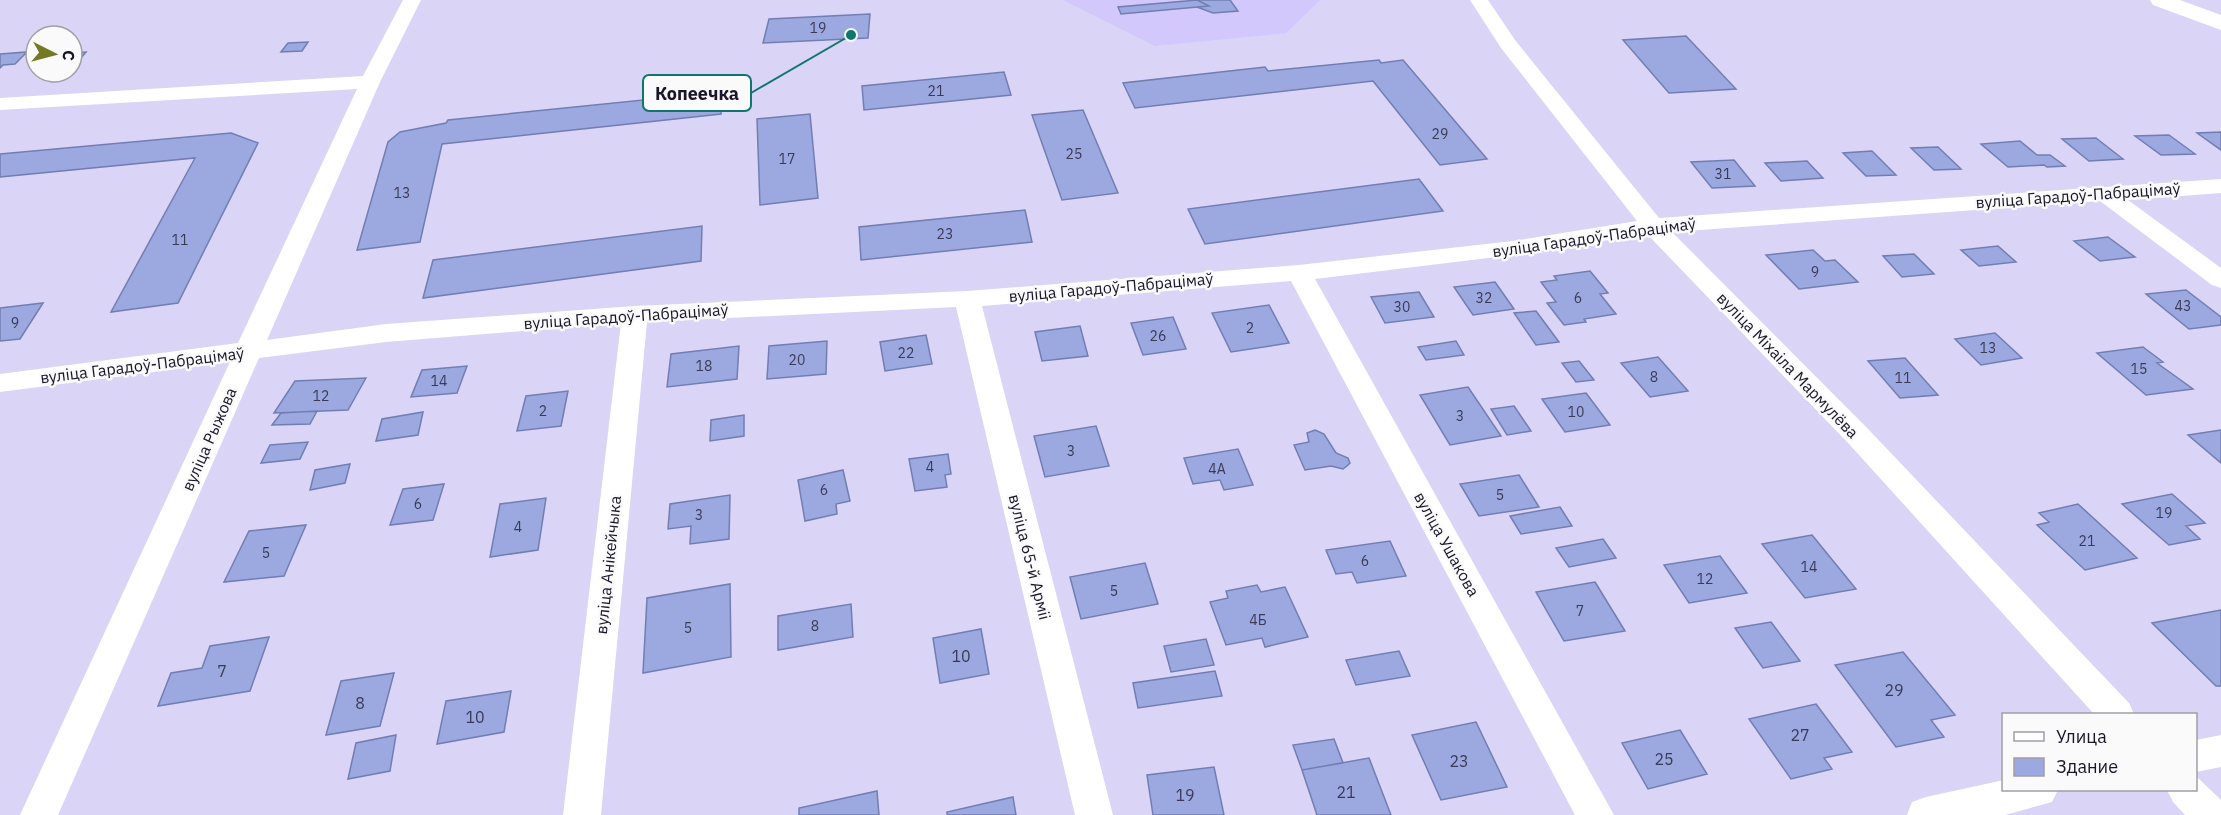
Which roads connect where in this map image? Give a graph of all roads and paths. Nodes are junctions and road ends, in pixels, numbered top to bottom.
1 (412, 0) edge
2 (1479, 0) edge
3 (2161, 0) edge
4 (2221, 23) edge
5 (370, 81) junction
6 (0, 104) edge
7 (2221, 186) edge
8 (2104, 193) junction
9 (1653, 226) junction
10 (1299, 273) junction
11 (2221, 280) edge
12 (967, 299) junction
13 (635, 314) junction
14 (249, 351) junction
15 (0, 383) edge
16 (2115, 713) edge
17 (2221, 751) edge
18 (2197, 756) edge
19 (2030, 791) edge
20 (2188, 791) edge
21 (39, 815) edge
22 (582, 815) edge
23 (1094, 815) edge
24 (1595, 815) edge
25 (1926, 815) edge
26 (2210, 815) edge

1 - 5 street, вуліца Рыжова
2 - 9 street, вуліца Міхаіла Мармулёва
3 - 4 main road
5 - 6 street
5 - 14 street, вуліца Рыжова
7 - 8 street, вуліца Гарадоў-Пабрацімаў
8 - 9 street, вуліца Гарадоў-Пабрацімаў
8 - 11 street
9 - 10 street, вуліца Гарадоў-Пабрацімаў
9 - 16 street, вуліца Міхаіла Мармулёва
10 - 12 street, вуліца Гарадоў-Пабрацімаў
10 - 24 street, вуліца Ушакова
12 - 13 street, вуліца Гарадоў-Пабрацімаў
12 - 23 street, вуліца 65-й Арміі
13 - 14 street, вуліца Гарадоў-Пабрацімаў
13 - 22 street, вуліца Анікейчыка
14 - 15 street, вуліца Гарадоў-Пабрацімаў
14 - 21 street, вуліца Рыжова
17 - 18 street
19 - 25 street
20 - 26 street

